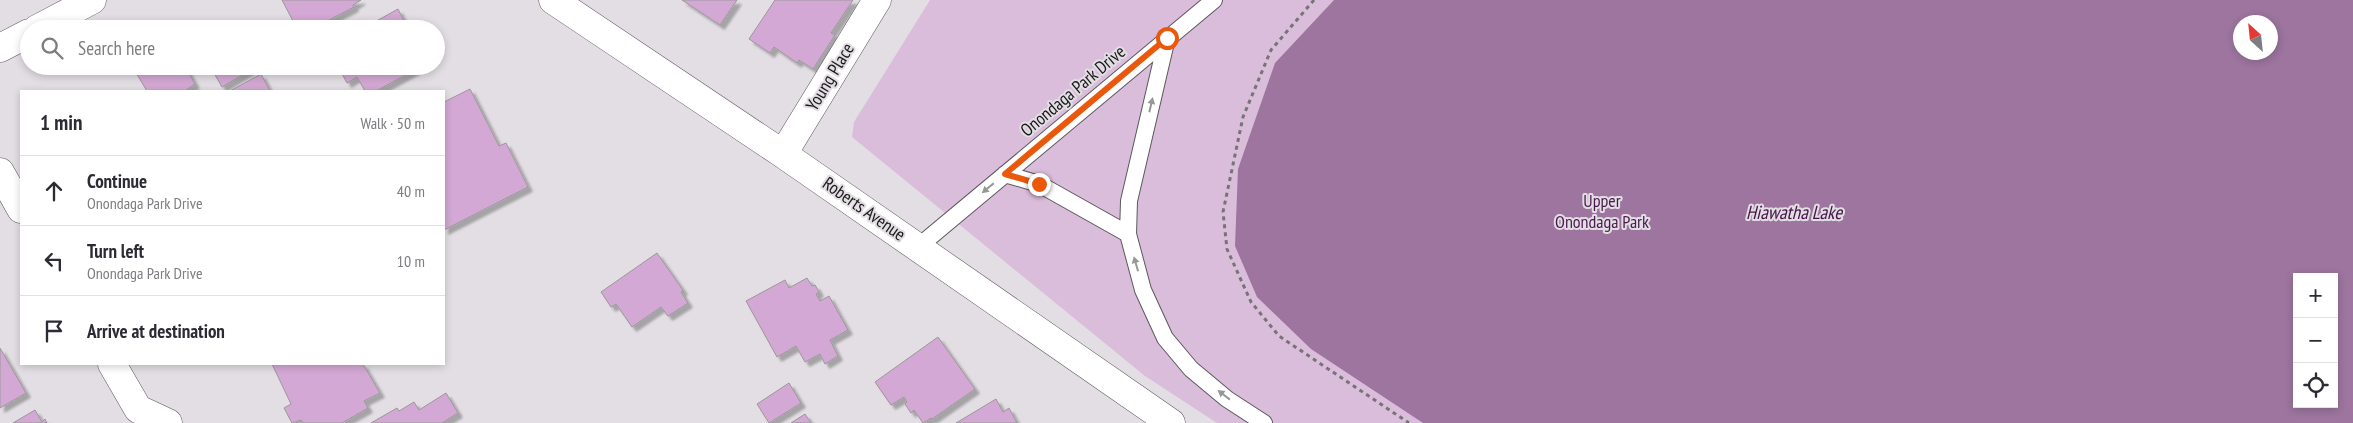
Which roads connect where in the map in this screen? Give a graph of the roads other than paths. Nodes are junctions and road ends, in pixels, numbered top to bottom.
1 (92, 0) edge
2 (554, 0) edge
3 (877, 0) edge
4 (1214, 0) edge
5 (54, 20) edge
6 (20, 38) edge
7 (1167, 38) junction
8 (0, 48) edge
9 (783, 154) junction
10 (0, 172) edge
11 (1005, 174) junction
12 (20, 207) edge
13 (1128, 234) junction
14 (918, 247) junction
15 (113, 365) edge
16 (142, 416) edge
17 (168, 423) edge
18 (1171, 423) edge
19 (1264, 423) edge

1 - 5 street
2 - 9 street, Roberts Avenue
3 - 9 street, Young Place
4 - 7 lane, Onondaga Park Drive
6 - 8 street
7 - 11 lane, Onondaga Park Drive
13 -> 7 lane
9 - 14 street, Roberts Avenue
10 - 12 street
11 - 13 lane
11 -> 14 lane, Onondaga Park Drive
19 -> 13 lane
14 - 18 street, Roberts Avenue
15 - 16 street
16 - 17 street

